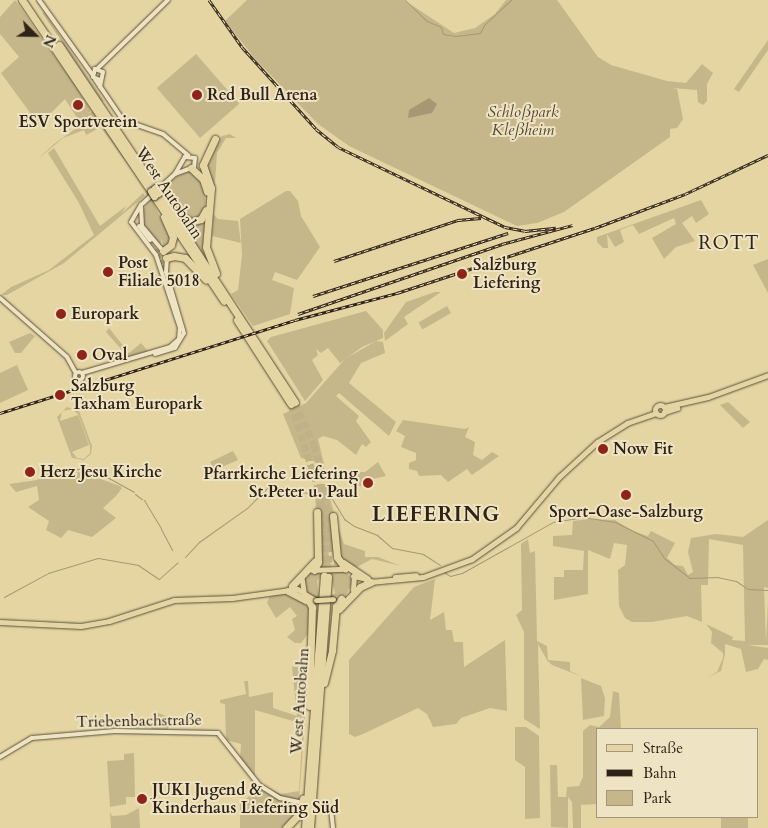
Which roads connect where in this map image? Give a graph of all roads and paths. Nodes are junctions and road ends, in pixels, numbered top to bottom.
1 (22, 0) edge
2 (28, 0) edge
3 (39, 0) edge
4 (168, 0) edge
5 (96, 71) junction
6 (97, 80) junction
7 (215, 139) dead end
8 (172, 142) junction
9 (188, 156) junction
10 (183, 162) junction
11 (192, 167) junction
12 (175, 174) junction
13 (210, 191) junction
14 (156, 194) junction
15 (143, 203) junction
16 (134, 216) junction
17 (139, 223) junction
18 (163, 255) junction
19 (163, 267) tunnel mouth
20 (217, 286) junction
21 (0, 298) edge
22 (176, 310) junction
23 (768, 377) edge
24 (293, 403) tunnel mouth
25 (317, 512) dead end
26 (333, 516) dead end
27 (318, 546) junction
28 (314, 570) junction
29 (351, 571) junction
30 (302, 580) junction
31 (366, 582) junction
32 (290, 589) junction
33 (353, 590) junction
34 (304, 594) junction
35 (337, 599) junction
36 (0, 622) edge
37 (310, 635) junction
38 (333, 646) junction
39 (317, 664) junction
40 (320, 696) junction
41 (310, 698) junction
42 (0, 757) edge
43 (301, 800) junction
44 (316, 803) dead end
45 (286, 828) edge
46 (303, 828) edge
47 (310, 828) edge
48 (333, 828) edge

1 - 14 highway, West Autobahn
2 - 14 highway, West Autobahn
3 - 5 street
4 - 5 street
5 - 6 street
5 - 6 street
6 - 8 street
7 - 13 highway
8 - 9 street
8 - 10 street
9 - 10 street
9 - 11 street
10 - 11 street
10 - 12 street
11 - 12 street
11 - 13 highway
11 - 14 highway
12 - 15 street
13 - 20 highway
14 - 18 highway
14 - 20 highway, West Autobahn
15 - 16 street
15 - 17 street
16 - 17 street
16 - 17 street
17 - 18 street
17 - 18 street
18 - 20 highway
18 - 22 street
18 - 22 street
19 - 22 street
20 - 24 highway, West Autobahn
21 - 22 street
23 - 31 main road
25 - 27 highway
26 - 29 highway
27 - 28 highway
27 - 32 highway
28 - 29 main road
28 - 30 main road
29 - 31 highway
29 - 33 main road
30 - 32 main road
30 - 34 main road
31 - 33 main road
31 - 38 highway
32 - 34 main road
32 - 36 main road
32 - 37 highway
33 - 35 main road
34 - 35 main road, bridge
34 - 37 highway
35 - 38 highway
37 - 41 highway
38 - 40 highway
39 - 40 highway, West Autobahn
39 - 41 highway
39 - 46 highway, West Autobahn
40 - 47 highway, West Autobahn
41 - 43 highway
42 - 43 street, Triebenbachstraße
43 - 45 highway
43 - 46 highway
44 - 48 street

